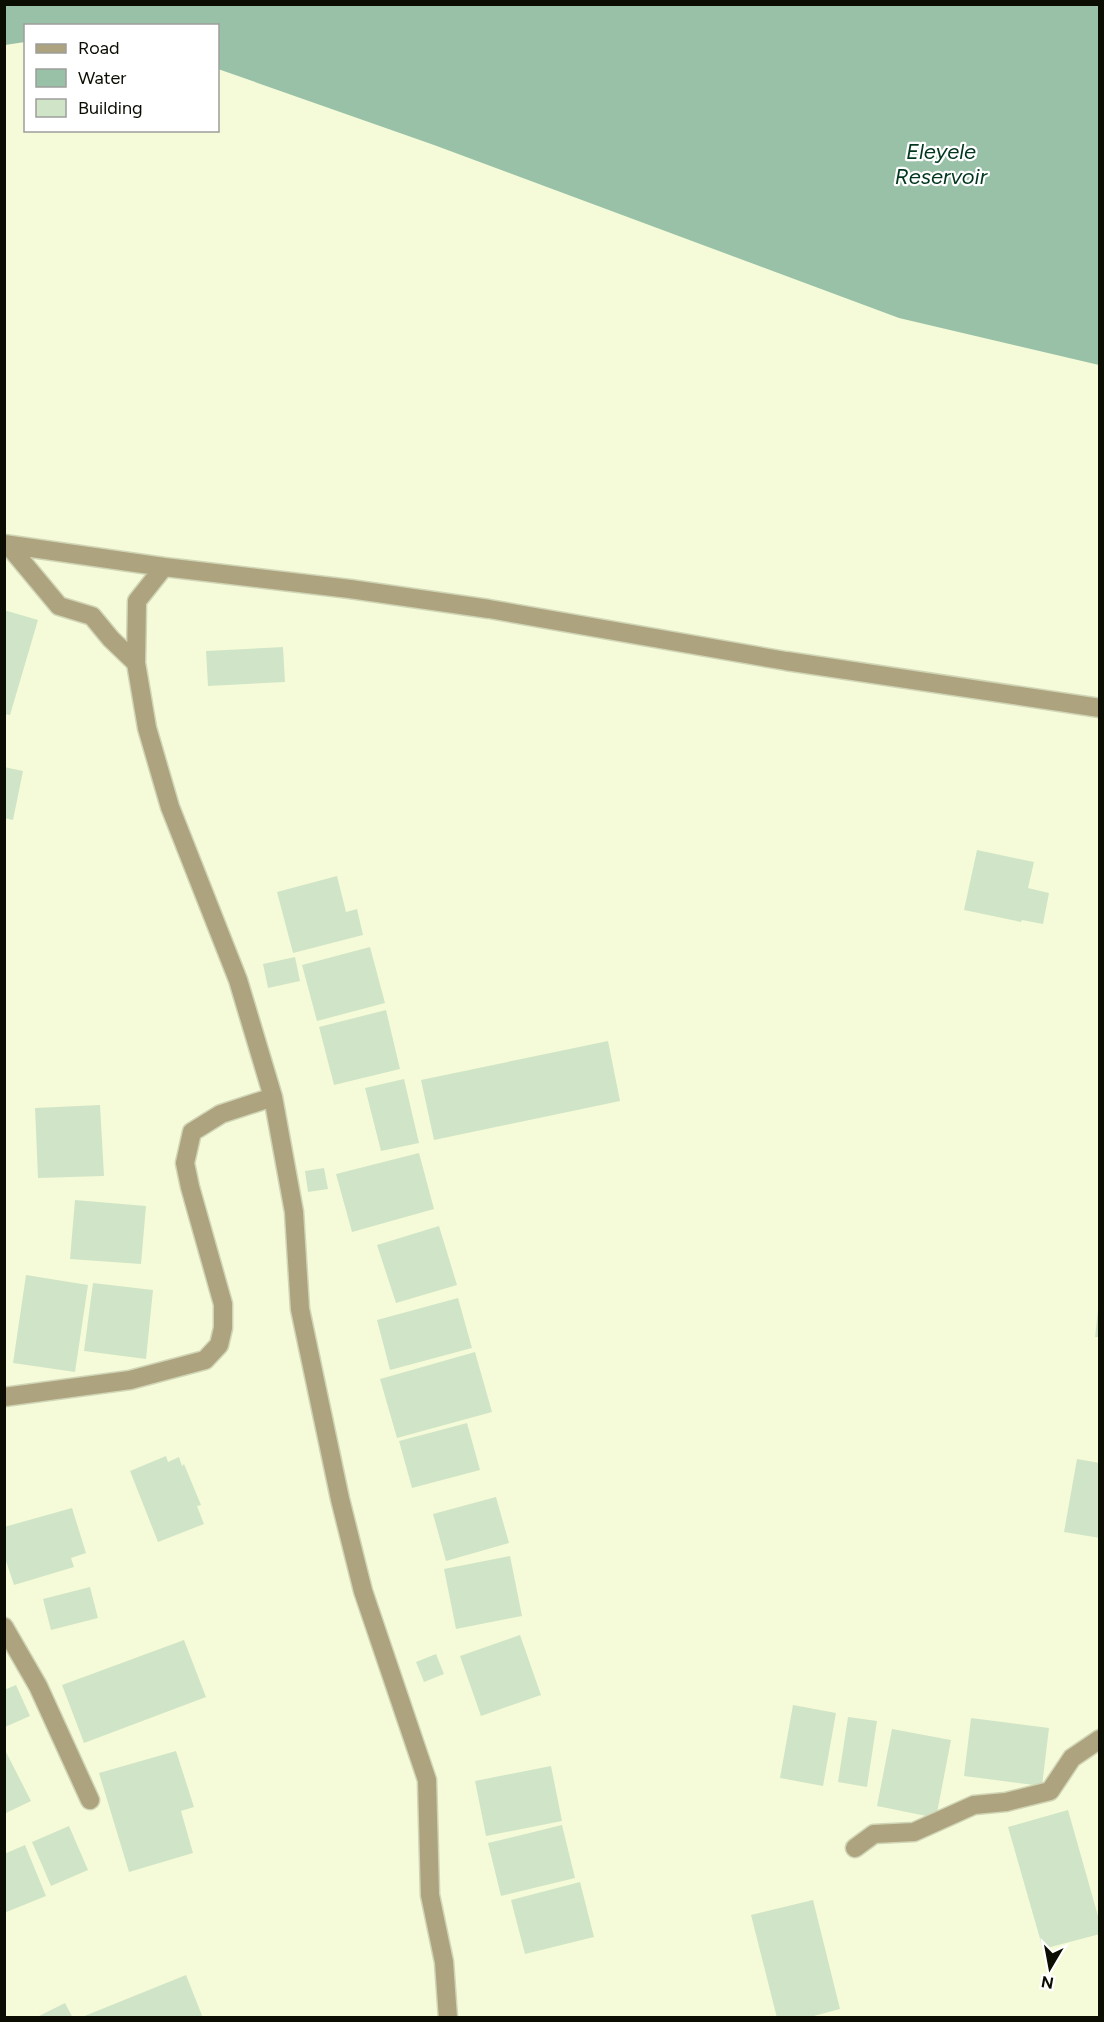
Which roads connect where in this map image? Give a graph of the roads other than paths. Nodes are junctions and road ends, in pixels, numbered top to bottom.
1 (7, 545) edge
2 (164, 567) junction
3 (136, 663) junction
4 (1100, 708) edge
5 (273, 1097) junction
6 (4, 1397) edge
7 (4, 1627) edge
8 (1100, 1739) edge
9 (90, 1800) dead end
10 (855, 1848) dead end
11 (448, 2018) edge

1 - 2 street
1 - 3 street
2 - 3 street
2 - 4 street
3 - 5 street
5 - 6 street
5 - 11 street
7 - 9 street
8 - 10 street

